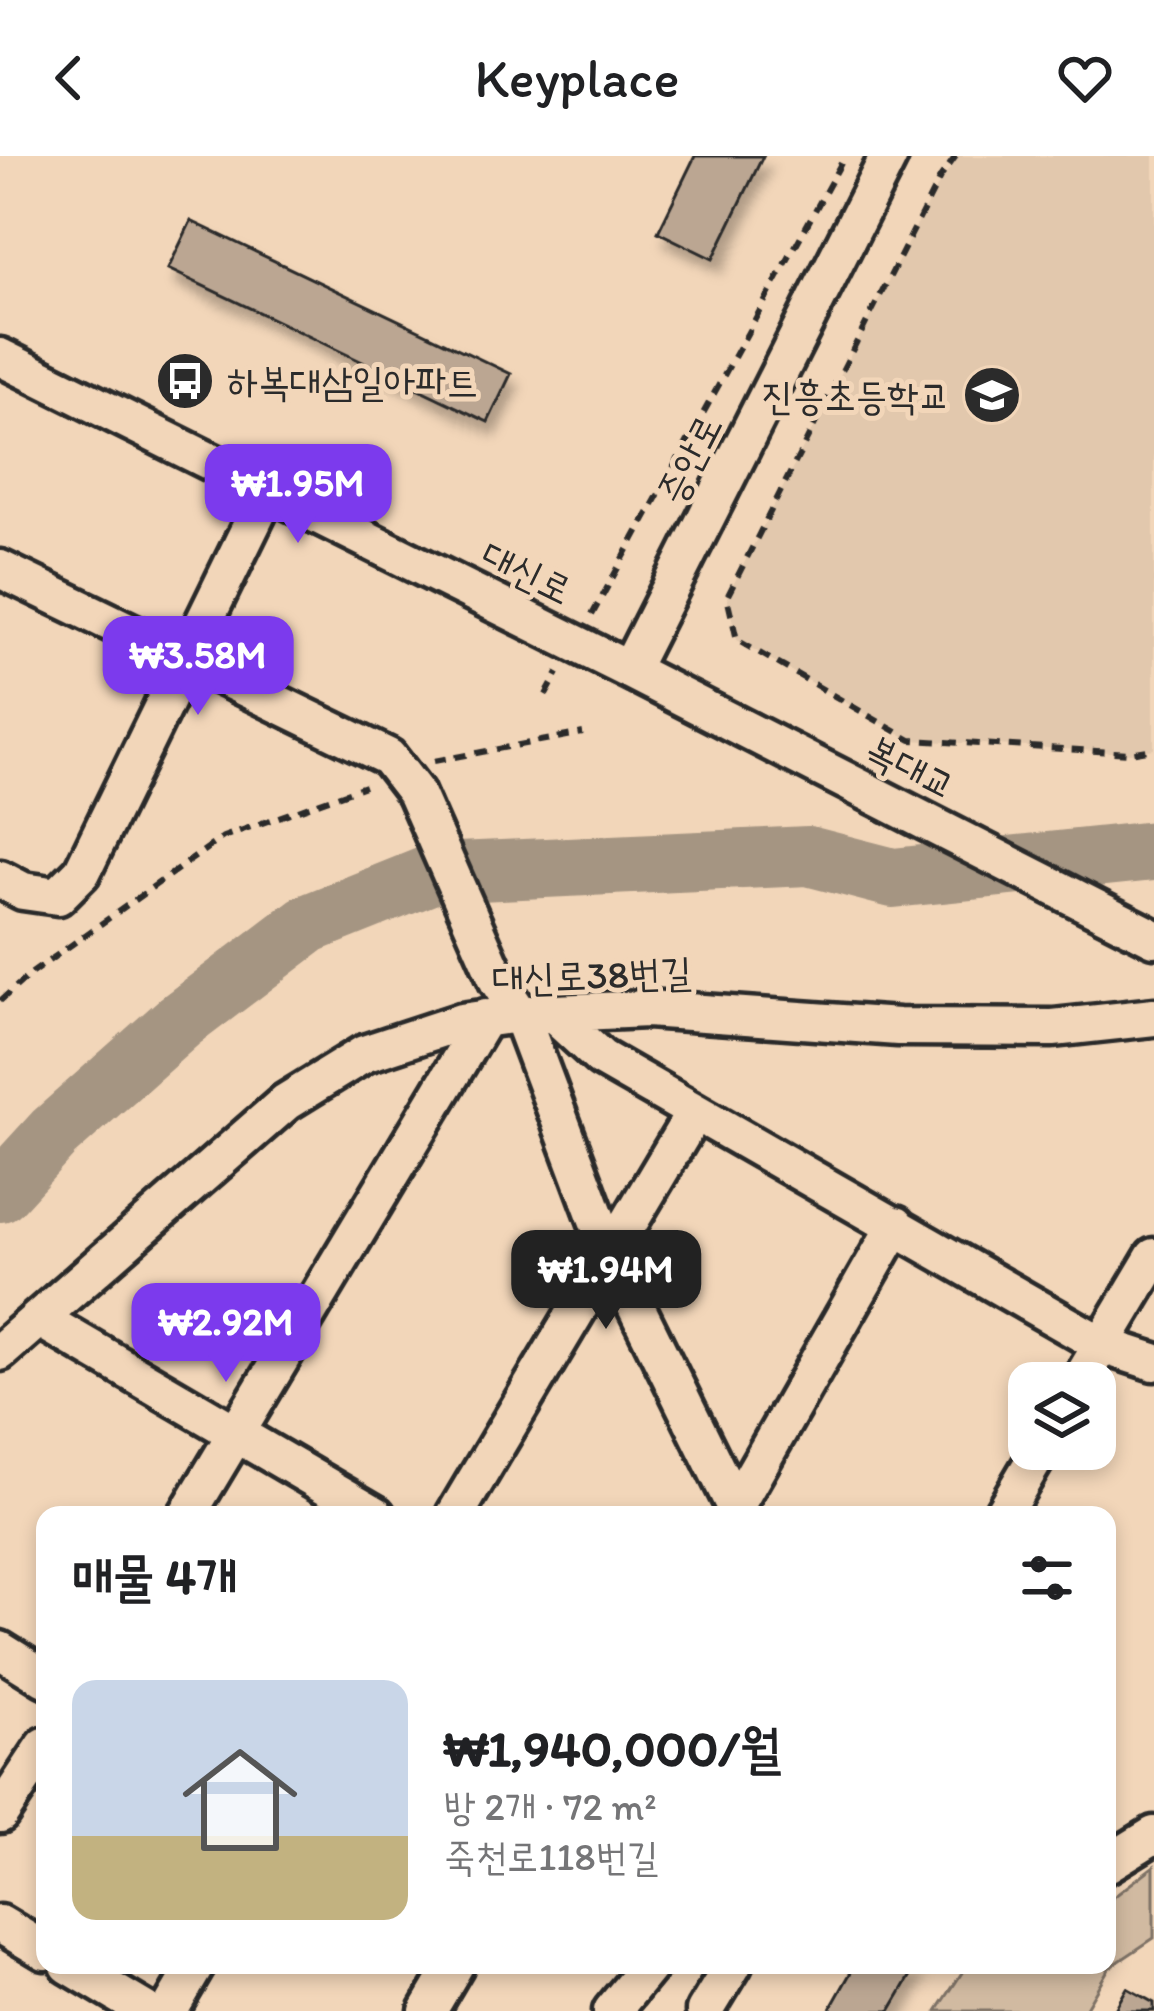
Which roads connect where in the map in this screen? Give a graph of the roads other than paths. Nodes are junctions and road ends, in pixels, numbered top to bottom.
1 (889, 156) edge
2 (0, 357) edge
3 (268, 491) junction
4 (0, 569) edge
5 (186, 661) junction
6 (629, 670) junction
7 (0, 879) edge
8 (1154, 938) edge
9 (519, 1015) junction
10 (1154, 1017) edge
11 (695, 1112) junction
12 (896, 1226) junction
13 (610, 1255) junction
14 (1154, 1256) edge
15 (40, 1319) junction
16 (1102, 1345) junction
17 (0, 1352) edge
18 (1092, 1362) edge
19 (1154, 1362) edge
20 (236, 1433) junction
21 (1029, 1470) edge
22 (192, 1506) edge
23 (361, 1506) edge
24 (460, 1506) edge
25 (732, 1506) edge
26 (738, 1506) edge
27 (1007, 1506) edge
28 (0, 1650) edge
29 (36, 1672) edge
30 (36, 1760) edge
31 (0, 1814) edge
32 (1154, 1835) edge
33 (1116, 1858) edge
34 (0, 1924) edge
35 (36, 1946) edge
36 (84, 1974) edge
37 (191, 1974) edge
38 (450, 1974) edge
39 (643, 1974) edge
40 (728, 1974) edge
41 (146, 2011) edge
42 (170, 2011) edge
43 (428, 2011) edge
44 (612, 2011) edge
45 (705, 2011) edge

1 - 6 street, 증안로
2 - 3 street, 대신로
3 - 5 street
3 - 6 street, 대신로
4 - 5 street
5 - 7 street
5 - 9 street
6 - 8 street, 복대교
9 - 10 street, 대신로38번길
9 - 11 street
9 - 13 street
9 - 15 street, 대신로38번길
9 - 20 street
11 - 12 street
11 - 13 street
12 - 16 street
12 - 26 street
13 - 24 street
13 - 25 street
14 - 16 street
15 - 17 street, 대신로38번길
15 - 20 street
16 - 18 street
16 - 19 street
20 - 22 street
20 - 23 street
21 - 27 street
28 - 29 street
30 - 31 street
32 - 33 street
34 - 35 street
36 - 41 street
37 - 42 street
38 - 43 street
39 - 44 street
40 - 45 street

